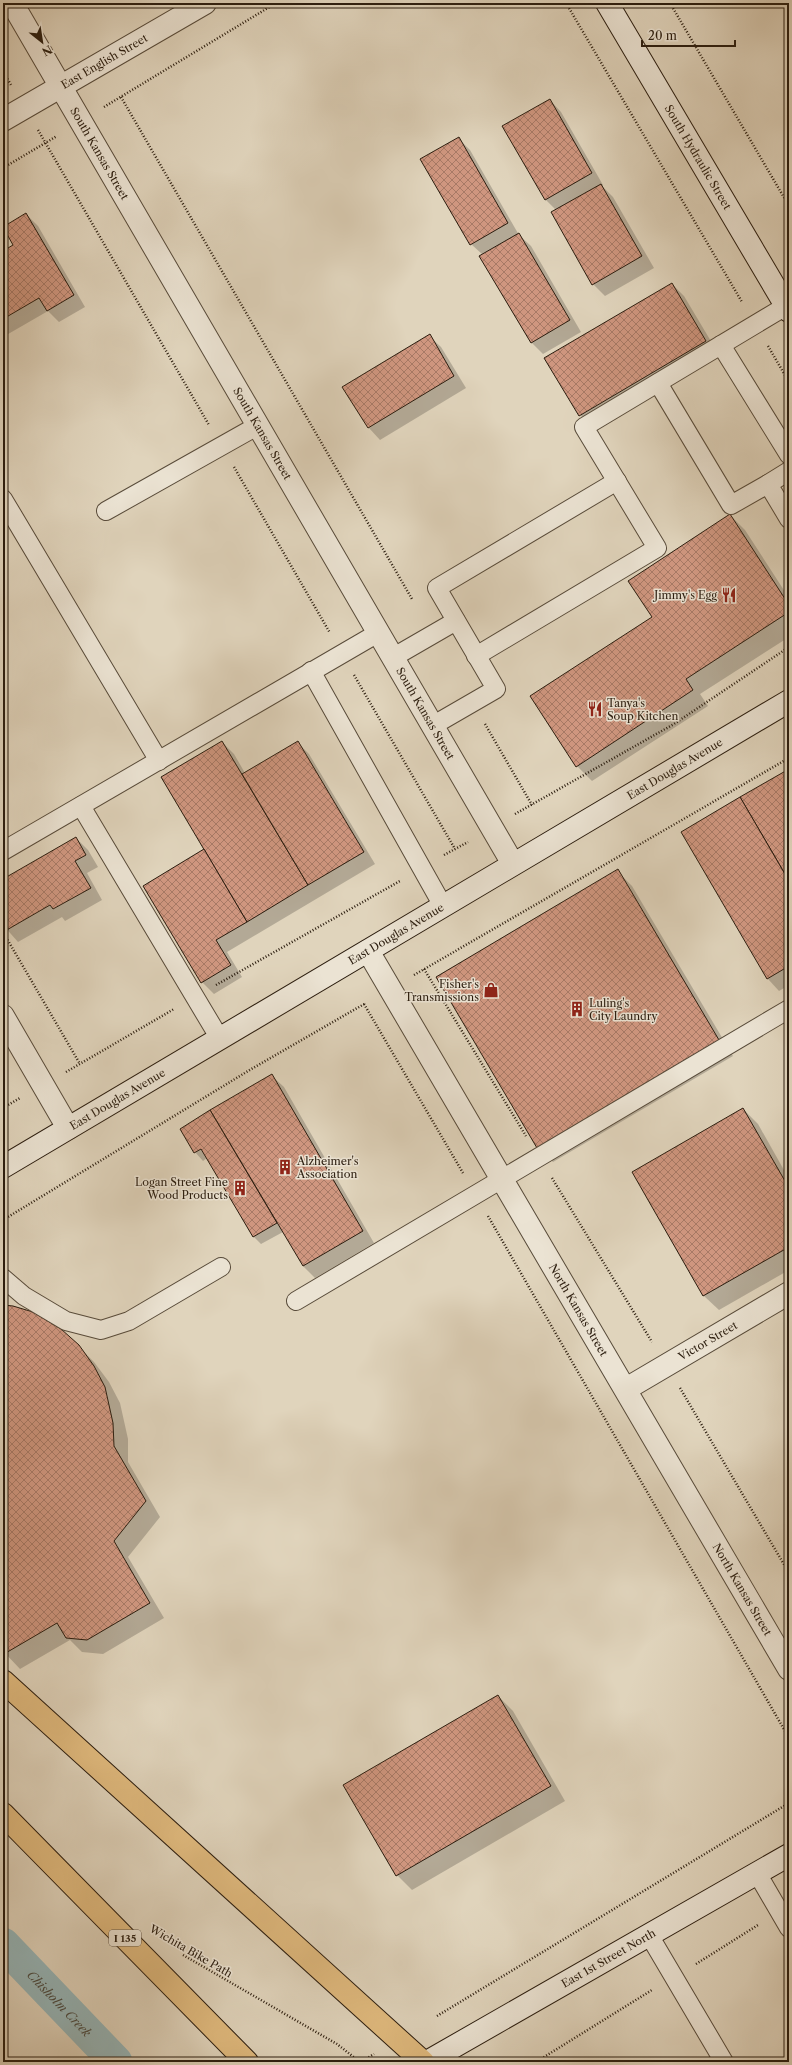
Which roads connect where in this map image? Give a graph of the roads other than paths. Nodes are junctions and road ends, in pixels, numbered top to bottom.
1 (12, 3) edge
2 (206, 3) edge
3 (607, 3) edge
4 (60, 86) junction
5 (3, 120) edge
6 (788, 308) edge
7 (721, 345) junction
8 (658, 383) junction
9 (257, 426) junction
10 (789, 455) edge
11 (789, 471) edge
12 (617, 481) junction
13 (768, 484) junction
14 (3, 499) edge
15 (106, 511) dead end
16 (789, 519) edge
17 (456, 621) junction
18 (378, 633) junction
19 (476, 656) junction
20 (392, 658) junction
21 (311, 672) junction
22 (789, 701) edge
23 (432, 726) junction
24 (159, 760) junction
25 (81, 806) junction
26 (3, 851) edge
27 (512, 864) junction
28 (443, 906) junction
29 (368, 951) junction
30 (789, 1010) edge
31 (3, 1016) edge
32 (220, 1039) junction
33 (68, 1128) junction
34 (3, 1167) edge
35 (503, 1179) junction
36 (221, 1267) dead end
37 (3, 1278) edge
38 (789, 1293) edge
39 (296, 1301) dead end
40 (626, 1389) junction
41 (789, 1669) edge
42 (3, 1681) edge
43 (3, 1814) edge
44 (789, 1855) edge
45 (757, 1873) junction
46 (789, 1928) edge
47 (649, 1935) junction
48 (247, 2062) edge
49 (423, 2062) edge
50 (427, 2062) edge
51 (724, 2062) edge

1 - 4 street, South Kansas Street
2 - 4 street, East English Street
3 - 6 street, South Hydraulic Street
4 - 5 street, East English Street
4 - 9 street, South Kansas Street
6 - 7 lane
7 - 8 lane
7 - 10 lane
8 - 12 lane
8 - 13 lane
9 - 15 lane
9 - 18 street, South Kansas Street
11 - 13 lane
12 - 17 lane
12 - 19 lane
13 - 16 lane
14 - 24 lane
17 - 19 lane
17 - 20 lane
18 - 20 street, South Kansas Street
18 - 21 lane
19 - 23 lane
20 - 23 street, South Kansas Street
21 - 24 lane
21 - 28 lane
22 - 27 street, East Douglas Avenue
23 - 27 street, South Kansas Street
24 - 25 lane
25 - 26 lane
25 - 32 lane
27 - 28 street, East Douglas Avenue
28 - 29 street, East Douglas Avenue
29 - 32 street, East Douglas Avenue
29 - 35 street, North Kansas Street
30 - 35 lane
31 - 33 street
32 - 33 street, East Douglas Avenue
33 - 34 street, East Douglas Avenue
35 - 39 lane
35 - 40 street, North Kansas Street
36 - 37 lane
38 - 40 street, Victor Street
40 - 41 street, North Kansas Street
42 - 49 highway
43 - 48 highway, I 135
44 - 45 street, East 1st Street North
45 - 46 lane
45 - 47 street, East 1st Street North
47 - 50 street, East 1st Street North
47 - 51 lane

